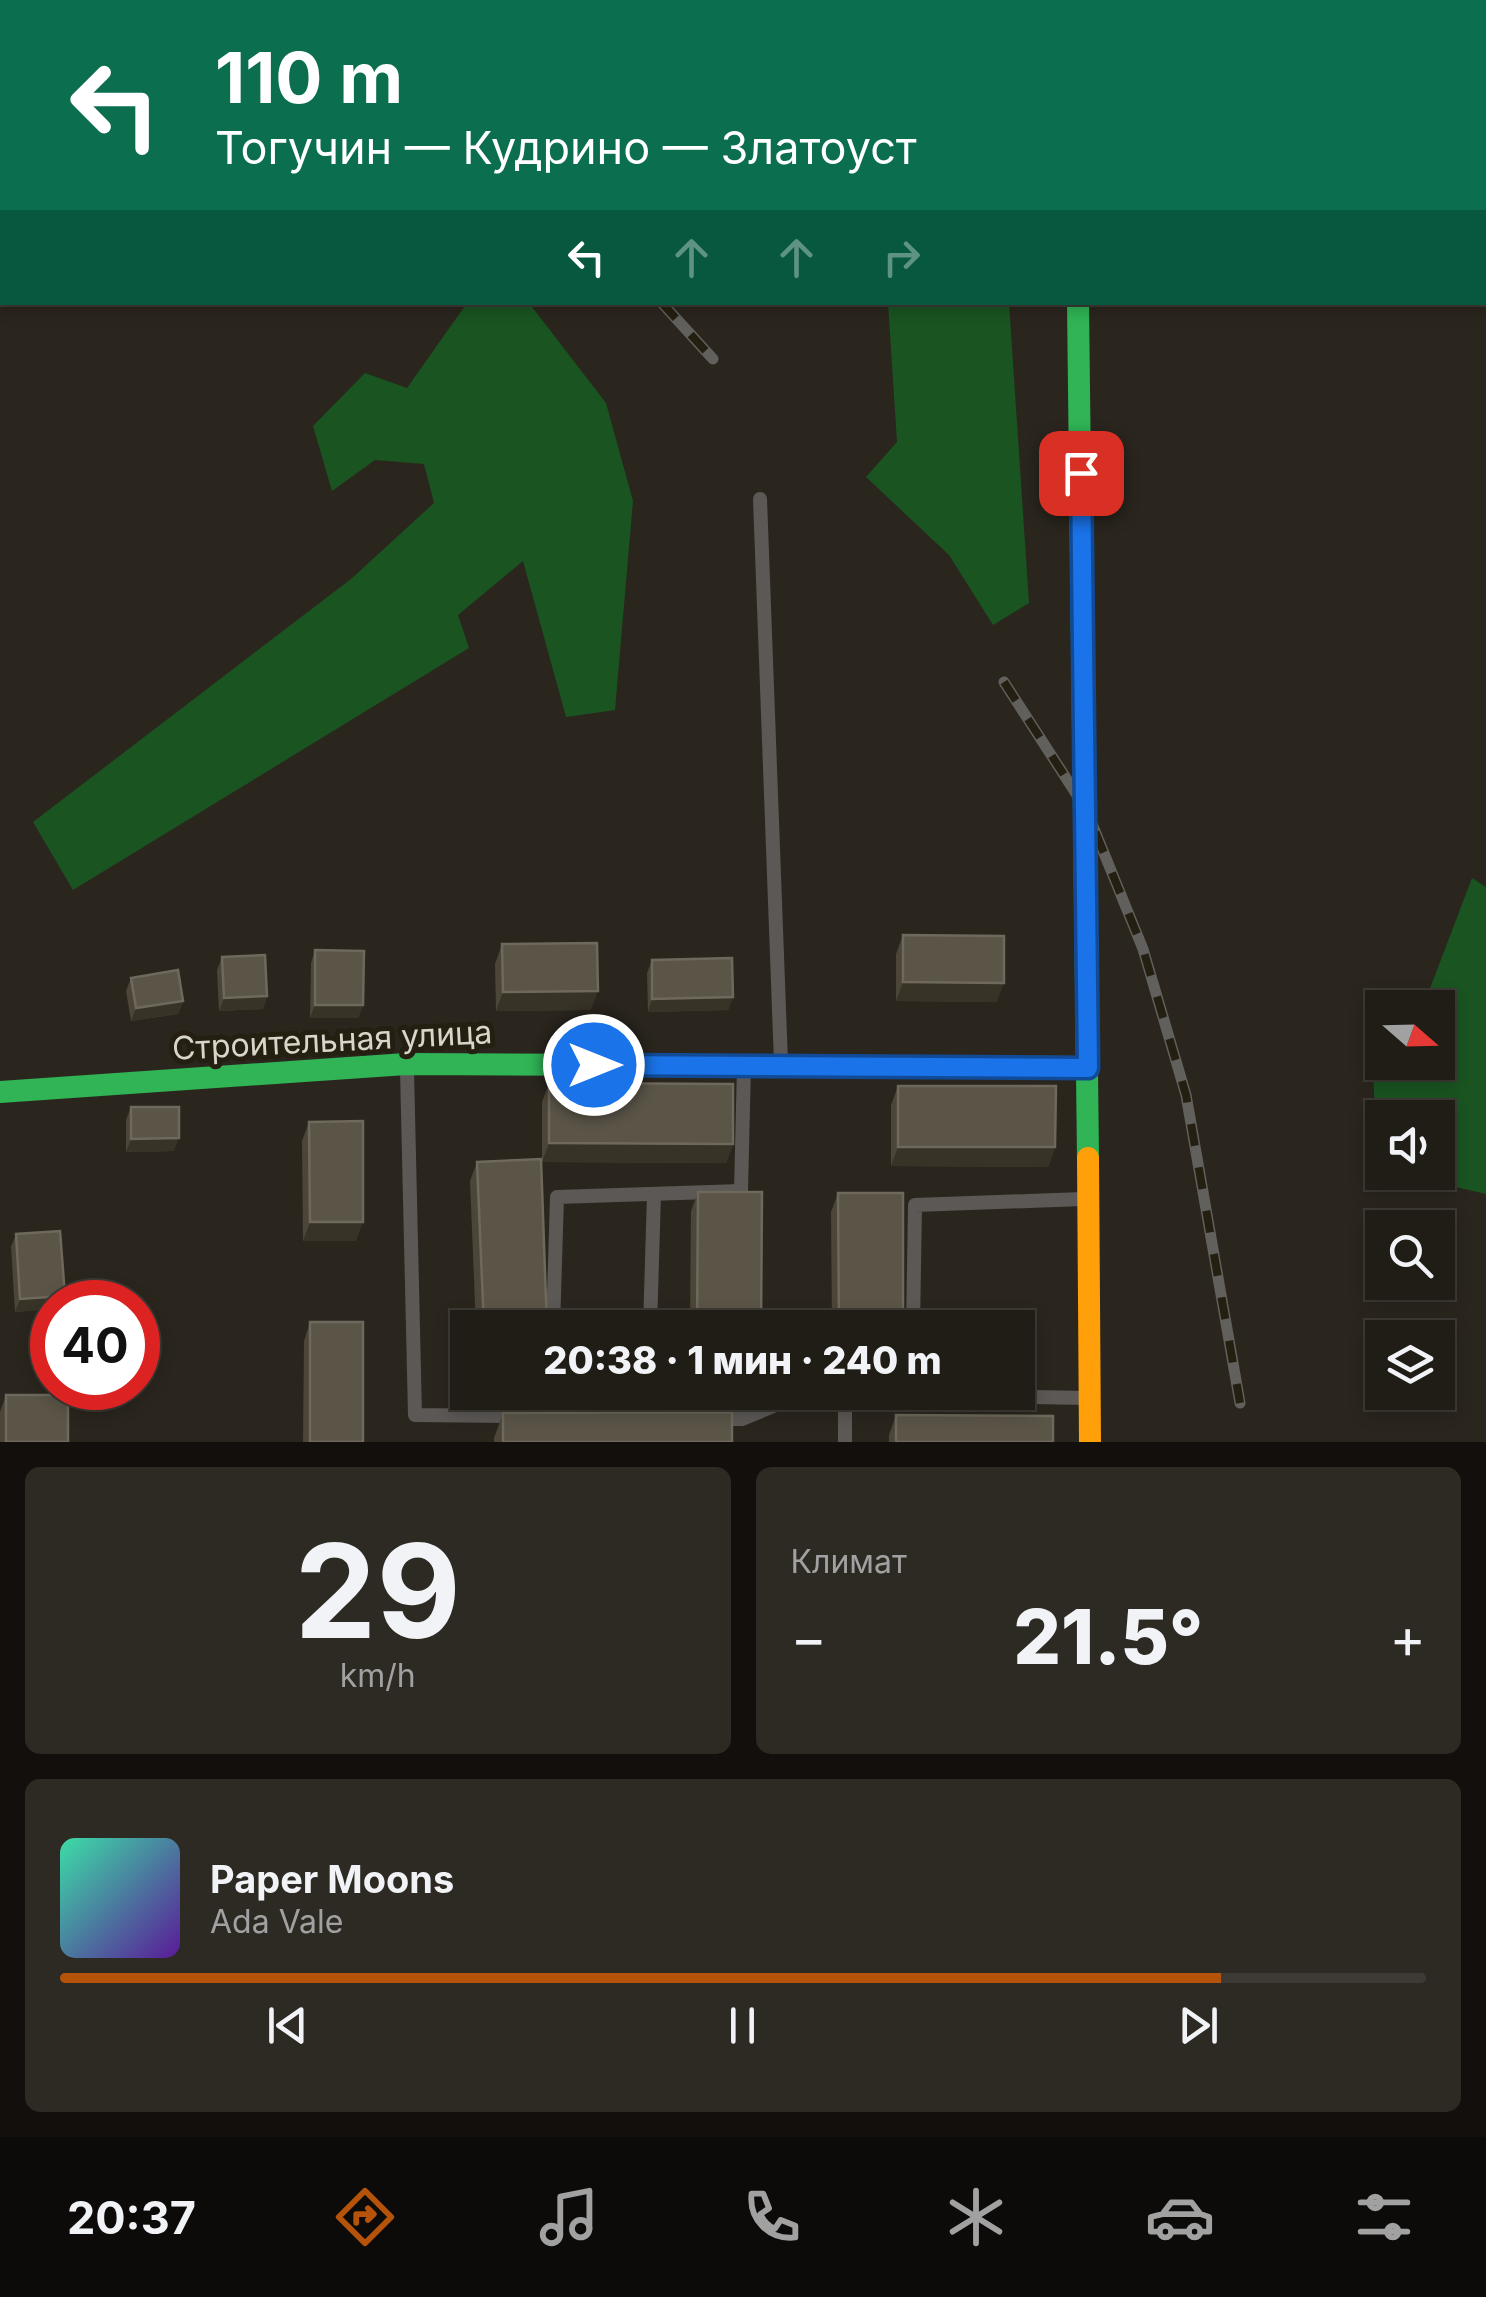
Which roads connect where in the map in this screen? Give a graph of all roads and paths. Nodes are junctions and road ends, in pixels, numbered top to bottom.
1 (1078, 305) edge
2 (760, 499) dead end
3 (406, 1064) junction
4 (744, 1066) junction
5 (782, 1066) junction
6 (1088, 1068) junction
7 (0, 1092) edge
8 (654, 1194) junction
9 (1089, 1198) junction
10 (554, 1310) edge
11 (651, 1310) edge
12 (914, 1310) edge
13 (1035, 1397) edge
14 (1089, 1398) junction
15 (550, 1410) edge
16 (647, 1410) edge
17 (764, 1410) edge
18 (845, 1410) edge
19 (550, 1417) junction
20 (569, 1417) edge
21 (628, 1418) edge
22 (647, 1418) junction
23 (666, 1418) edge
24 (704, 1419) edge
25 (845, 1442) edge
26 (1090, 1442) edge

1 - 6 street
2 - 5 lane
3 - 4 street, Строительная улица
3 - 7 street, Строительная улица
3 - 19 lane
4 - 5 street, Строительная улица
4 - 8 lane
5 - 6 street, Строительная улица
6 - 9 street
8 - 10 lane
8 - 11 lane
9 - 12 lane
9 - 14 street
13 - 14 lane
14 - 26 street
15 - 19 lane
16 - 22 lane
17 - 24 lane
18 - 25 lane
19 - 20 lane
21 - 22 lane
22 - 23 lane

